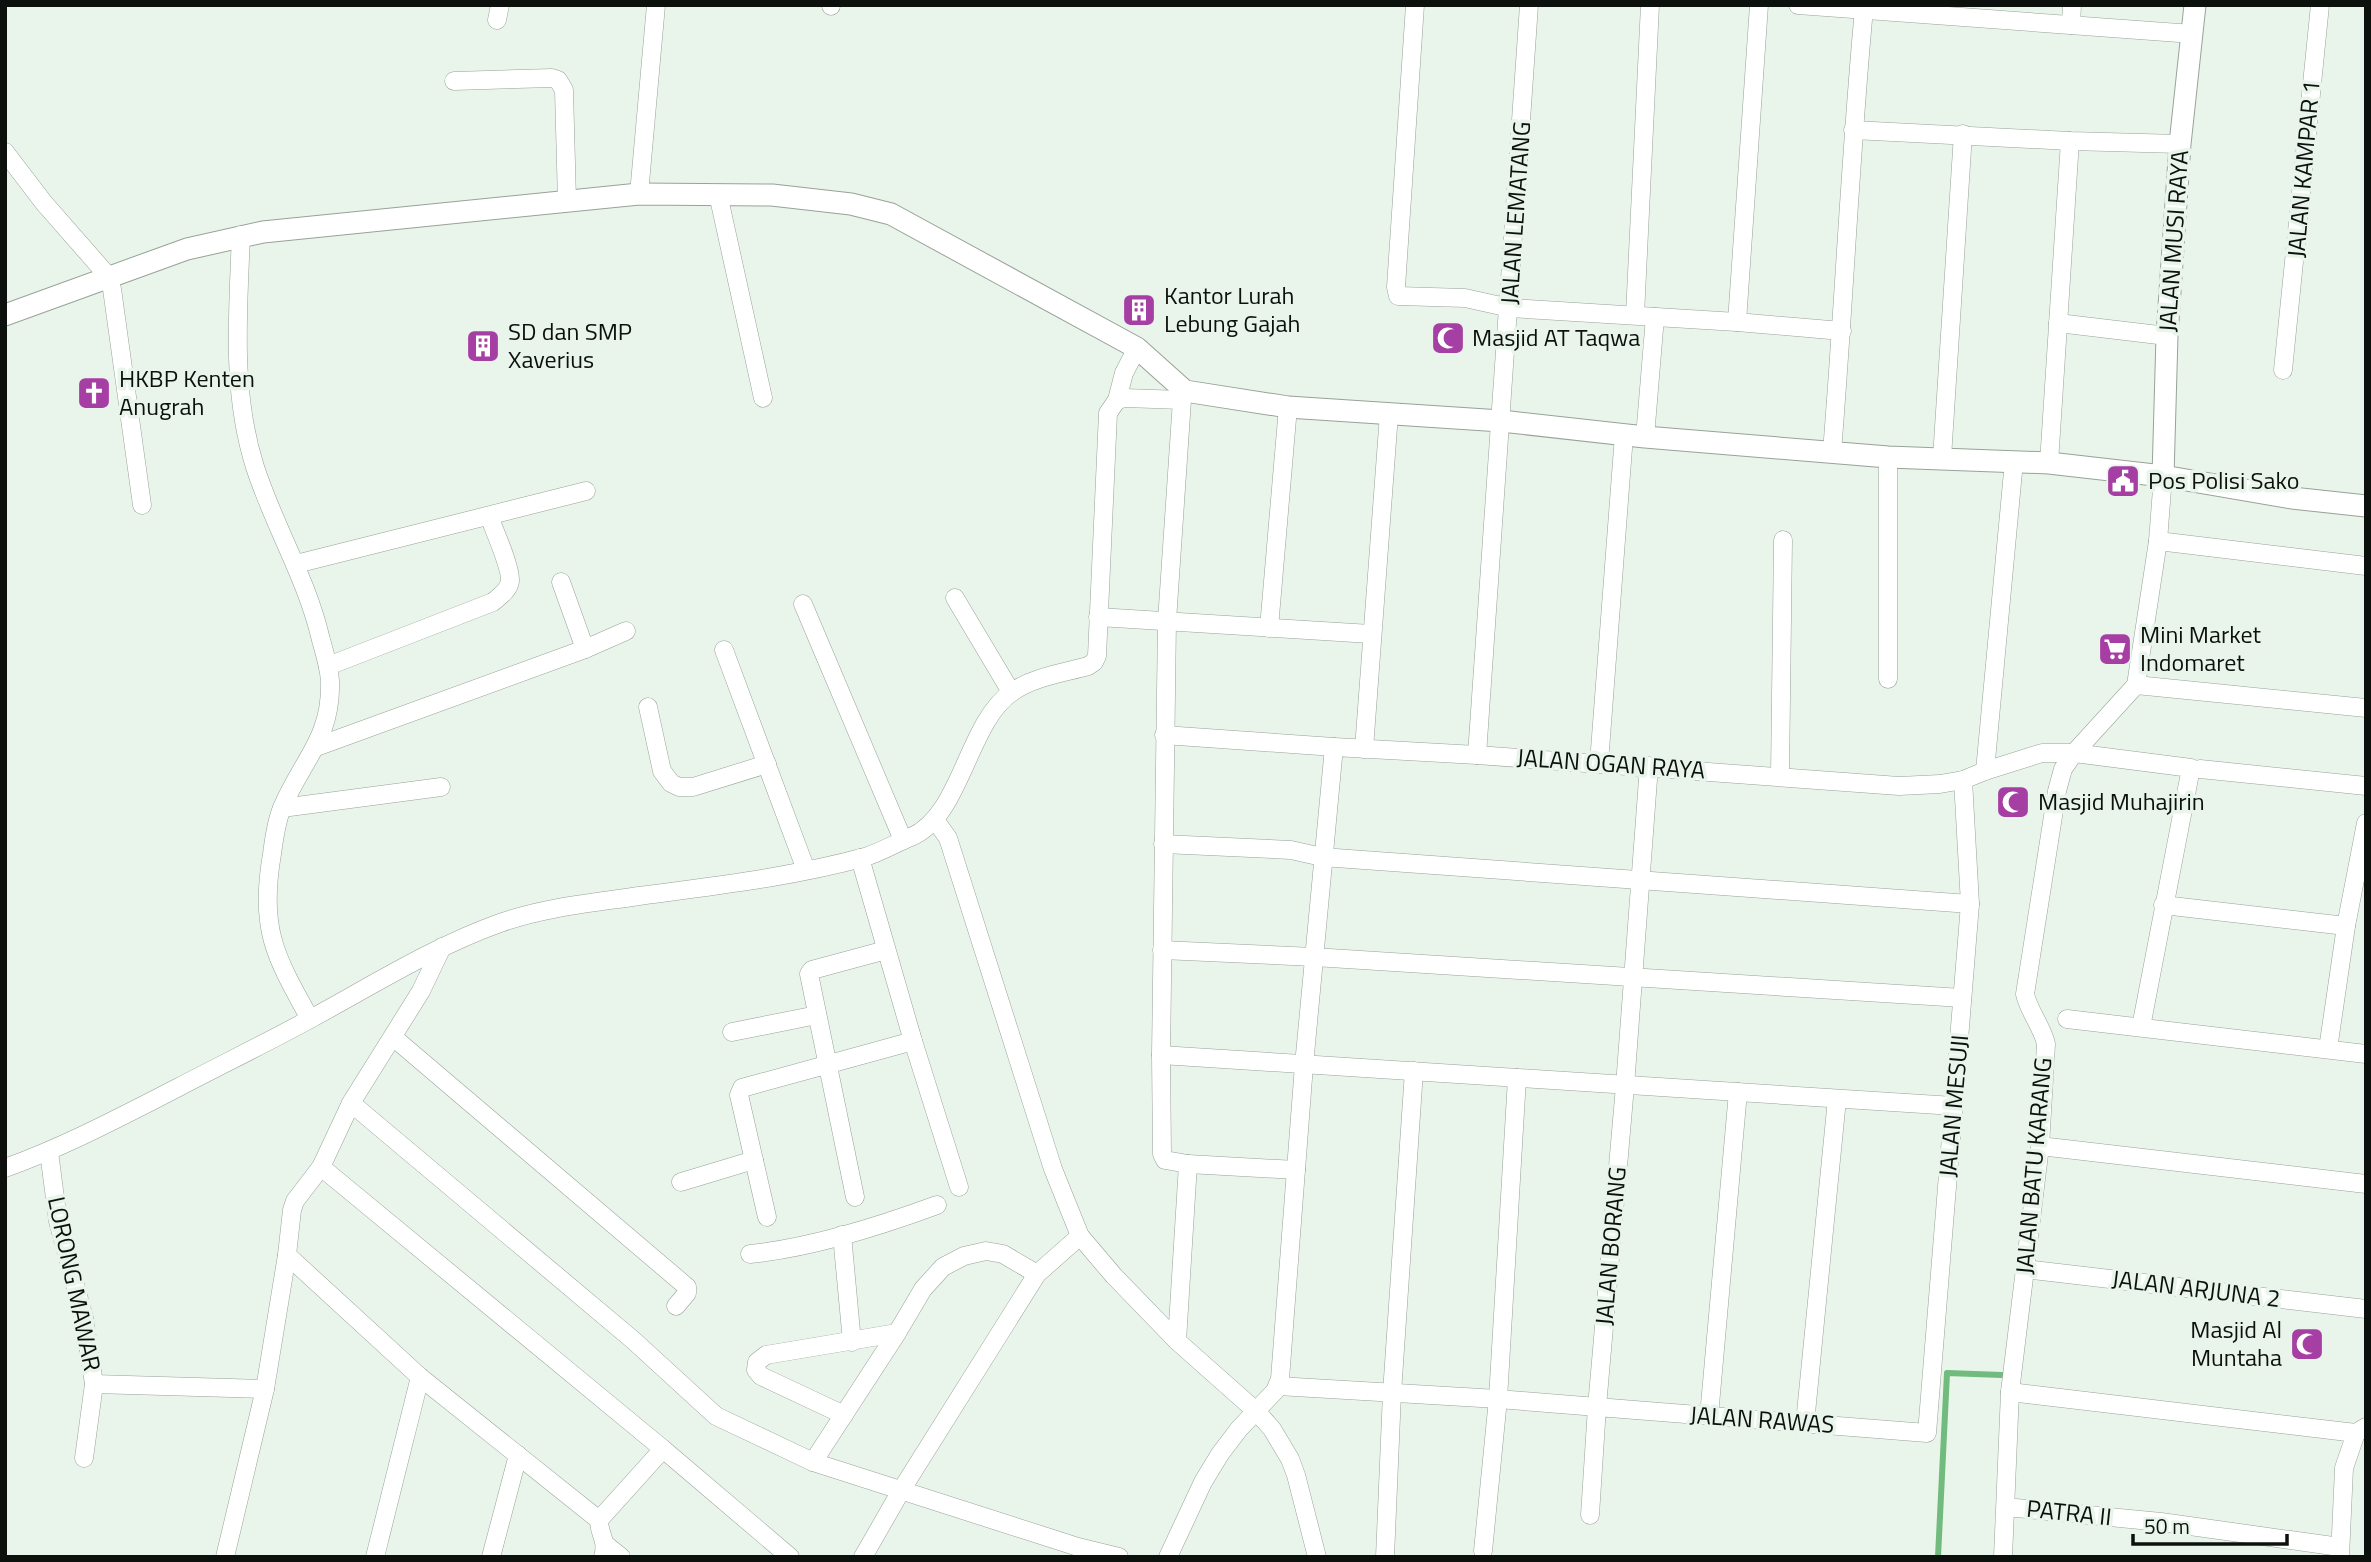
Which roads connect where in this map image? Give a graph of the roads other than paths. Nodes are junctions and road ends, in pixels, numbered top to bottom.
1 (656, 5) edge
2 (1415, 5) edge
3 (1521, 5) edge
4 (1650, 5) edge
5 (1759, 5) edge
6 (1798, 5) edge
7 (2072, 5) edge
8 (2195, 5) edge
9 (2319, 5) edge
10 (1529, 6) edge
11 (1864, 9) junction
12 (1968, 12) edge
13 (2071, 25) junction
14 (2193, 34) junction
15 (454, 81) dead end
16 (1853, 130) junction
17 (1963, 134) junction
18 (2070, 141) junction
19 (2180, 144) junction
20 (5, 152) edge
21 (639, 194) junction
22 (718, 194) junction
23 (567, 201) junction
24 (241, 235) junction
25 (108, 276) junction
26 (1510, 308) junction
27 (5, 315) edge
28 (1635, 315) junction
29 (1655, 317) junction
30 (1737, 321) junction
31 (2058, 323) junction
32 (1842, 331) junction
33 (2167, 336) junction
34 (1137, 348) junction
35 (2283, 370) dead end
36 (1184, 395) junction
37 (763, 398) dead end
38 (1116, 400) junction
39 (1287, 407) junction
40 (1389, 414) junction
41 (1501, 421) junction
42 (1634, 436) junction
43 (1832, 453) junction
44 (1888, 457) junction
45 (1942, 458) junction
46 (2014, 461) junction
47 (2049, 463) junction
48 (2163, 477) junction
49 (586, 491) dead end
50 (142, 505) dead end
51 (2366, 506) edge
52 (489, 516) junction
53 (1783, 540) dead end
54 (2158, 541) junction
55 (296, 564) junction
56 (2366, 566) edge
57 (561, 582) dead end
58 (954, 598) dead end
59 (803, 604) dead end
60 (1098, 617) junction
61 (1167, 621) junction
62 (1269, 628) junction
63 (626, 631) dead end
64 (1371, 634) junction
65 (585, 649) junction
66 (724, 650) dead end
67 (328, 666) junction
68 (1888, 679) dead end
69 (2136, 685) junction
70 (1012, 692) junction
71 (648, 707) dead end
72 (2366, 708) edge
73 (1164, 734) junction
74 (316, 747) junction
75 (1334, 747) junction
76 (1364, 749) junction
77 (2074, 753) junction
78 (1477, 755) junction
79 (1599, 763) junction
80 (767, 764) junction
81 (1649, 766) junction
82 (2200, 769) dead end
83 (1985, 771) junction
84 (1780, 776) junction
85 (1963, 780) junction
86 (2366, 786) edge
87 (441, 787) dead end
88 (282, 808) junction
89 (935, 820) junction
90 (2366, 823) edge
91 (903, 840) junction
92 (1163, 844) junction
93 (1322, 857) junction
94 (860, 858) junction
95 (806, 870) junction
96 (1642, 878) junction
97 (1970, 904) junction
98 (2163, 905) junction
99 (2346, 926) junction
100 (442, 947) junction
101 (886, 950) junction
102 (1162, 950) junction
103 (1314, 957) junction
104 (1633, 978) junction
105 (1962, 998) junction
106 (817, 1015) junction
107 (310, 1019) junction
108 (2067, 1019) dead end
109 (2141, 1027) junction
110 (732, 1032) dead end
111 (393, 1037) junction
112 (913, 1041) junction
113 (2328, 1049) junction
114 (2366, 1054) edge
115 (1161, 1055) junction
116 (829, 1063) junction
117 (1304, 1065) junction
118 (1414, 1071) junction
119 (1517, 1078) junction
120 (1626, 1086) junction
121 (1738, 1092) junction
122 (1837, 1099) junction
123 (351, 1103) junction
124 (1954, 1106) junction
125 (2040, 1146) junction
126 (49, 1152) junction
127 (754, 1160) junction
128 (1188, 1164) junction
129 (321, 1167) junction
130 (5, 1168) edge
131 (1296, 1170) junction
132 (681, 1182) dead end
133 (2366, 1184) edge
134 (959, 1187) dead end
135 (855, 1197) dead end
136 (937, 1205) dead end
137 (767, 1217) dead end
138 (842, 1235) junction
139 (1080, 1236) junction
140 (750, 1254) dead end
141 (287, 1255) junction
142 (2025, 1269) junction
143 (1037, 1274) junction
144 (676, 1306) dead end
145 (2366, 1309) edge
146 (897, 1333) junction
147 (1177, 1341) junction
148 (852, 1342) junction
149 (421, 1377) junction
150 (94, 1384) junction
151 (1278, 1385) junction
152 (265, 1389) junction
153 (2010, 1392) junction
154 (1392, 1393) junction
155 (1498, 1399) junction
156 (1597, 1408) junction
157 (1257, 1412) junction
158 (844, 1415) junction
159 (1709, 1416) junction
160 (1805, 1423) junction
161 (2361, 1430) edge
162 (1927, 1433) joint
163 (663, 1449) junction
164 (518, 1455) junction
165 (84, 1458) dead end
166 (813, 1462) junction
167 (902, 1489) junction
168 (2006, 1507) junction
169 (1590, 1515) dead end
170 (599, 1520) junction
171 (1068, 1550) edge
172 (605, 1551) edge
173 (1483, 1551) dead end
174 (2340, 1552) edge
175 (225, 1557) edge
176 (375, 1557) edge
177 (491, 1557) edge
178 (621, 1557) edge
179 (790, 1557) edge
180 (863, 1557) edge
181 (1119, 1557) edge
182 (1168, 1557) edge
183 (1317, 1557) edge
184 (1385, 1557) edge
185 (2003, 1557) edge

1 - 21 street
2 - 26 street
3 - 10 street
4 - 28 street
5 - 30 street
6 - 11 street
7 - 13 street
8 - 14 street, JALAN MUSI RAYA
9 - 35 street, JALAN KAMPAR 1
10 - 26 street, JALAN LEMATANG
11 - 12 street
11 - 16 street
12 - 13 street
13 - 14 street
14 - 19 street, JALAN MUSI RAYA
15 - 23 street
16 - 17 street
16 - 32 street
17 - 18 street
17 - 45 street
18 - 19 street
18 - 31 street
19 - 33 street, JALAN MUSI RAYA
20 - 25 street
21 - 22 street
21 - 23 street
22 - 34 street
22 - 37 street
23 - 24 street
24 - 25 street
24 - 55 street
25 - 27 street
25 - 50 street
26 - 28 street
26 - 41 street, JALAN LEMATANG
28 - 29 street
29 - 30 street
29 - 42 street
30 - 32 street
31 - 33 street
31 - 47 street
32 - 43 street
33 - 48 street, JALAN MUSI RAYA
34 - 36 street
34 - 38 street
36 - 38 street
36 - 39 street
36 - 61 street
38 - 60 street
39 - 40 street
39 - 62 street
40 - 41 street
40 - 64 street
41 - 42 street
41 - 78 street
42 - 43 street
42 - 79 street
43 - 44 street
44 - 45 street
44 - 68 street
45 - 46 street
46 - 47 street
46 - 83 street
47 - 48 street
48 - 51 street
48 - 54 street
49 - 52 street
52 - 55 street
52 - 67 street
53 - 84 street
54 - 56 street
54 - 69 street
55 - 67 street
57 - 65 street
58 - 70 street
59 - 91 street
60 - 61 street
60 - 70 street
61 - 62 street
61 - 73 street
62 - 64 street
63 - 65 street
64 - 76 street
65 - 74 street
66 - 80 street
67 - 74 street
69 - 72 street
69 - 77 street, JALAN BATU KARANG
70 - 89 street
71 - 80 street
73 - 75 street, JALAN OGAN RAYA
73 - 92 street
74 - 88 street
75 - 76 street, JALAN OGAN RAYA
75 - 93 street
76 - 78 street, JALAN OGAN RAYA
77 - 83 street, JALAN OGAN RAYA
77 - 98 street, JALAN OGAN RAYA
77 - 125 street, JALAN BATU KARANG
78 - 79 street, JALAN OGAN RAYA
79 - 81 street, JALAN OGAN RAYA
80 - 95 street
81 - 84 street, JALAN OGAN RAYA
81 - 96 street, JALAN BORANG
82 - 86 street
83 - 85 street, JALAN OGAN RAYA
84 - 85 street, JALAN OGAN RAYA
85 - 97 street, JALAN MESUJI
87 - 88 street
88 - 107 street
89 - 91 street
89 - 139 street
90 - 99 street
91 - 94 street
92 - 93 street
92 - 102 street
93 - 96 street
93 - 103 street
94 - 95 street
94 - 101 street
95 - 100 street
96 - 97 street
96 - 104 street, JALAN BORANG
97 - 105 street, JALAN MESUJI
98 - 99 street
98 - 109 street
99 - 113 street
100 - 107 street
100 - 111 street
101 - 106 street
101 - 112 street
102 - 103 street
102 - 115 street
103 - 104 street
103 - 117 street
104 - 105 street
104 - 120 street, JALAN BORANG
105 - 124 street, JALAN MESUJI
106 - 110 street
106 - 116 street
107 - 126 street
108 - 109 street
109 - 113 street
111 - 123 street
111 - 144 street
112 - 116 street
112 - 134 street
113 - 114 street
115 - 117 street
115 - 128 street
116 - 127 street
116 - 135 street
117 - 118 street
117 - 131 street
118 - 119 street
118 - 154 street
119 - 120 street
119 - 155 street
120 - 121 street
120 - 156 street, JALAN BORANG
121 - 122 street
121 - 159 street
122 - 124 street
122 - 160 street
123 - 129 street
123 - 166 street
124 - 162 street, JALAN MESUJI
125 - 133 street
125 - 142 street, JALAN BATU KARANG
126 - 130 street
126 - 150 street, LORONG MAWAR
127 - 132 street
127 - 137 street
128 - 131 street
128 - 147 street
129 - 141 street
129 - 163 street
131 - 151 street
136 - 138 street
138 - 140 street
138 - 148 street
139 - 143 street
139 - 147 street
141 - 149 street
141 - 152 street
142 - 145 street, JALAN ARJUNA 2
142 - 153 street, JALAN BATU KARANG
143 - 146 street
143 - 167 street
146 - 148 street
146 - 158 street
147 - 157 street
148 - 158 street
149 - 164 street
149 - 176 street
150 - 152 street
150 - 165 street, LORONG MAWAR
151 - 154 street
151 - 157 street
152 - 175 street
153 - 161 street
153 - 168 street, JALAN BATU KARANG
154 - 155 street
154 - 184 street
155 - 156 street
155 - 173 street
156 - 159 street, JALAN RAWAS
156 - 169 street, JALAN BORANG
157 - 182 street
157 - 183 street
158 - 166 street
159 - 160 street, JALAN RAWAS
160 - 162 street, JALAN RAWAS
161 - 174 street
163 - 170 street
163 - 179 street
164 - 170 street
164 - 177 street
166 - 167 street
167 - 171 street
167 - 180 street
168 - 174 street, PATRA II
168 - 185 street, JALAN BATU KARANG
170 - 172 street
171 - 181 street
172 - 178 street

